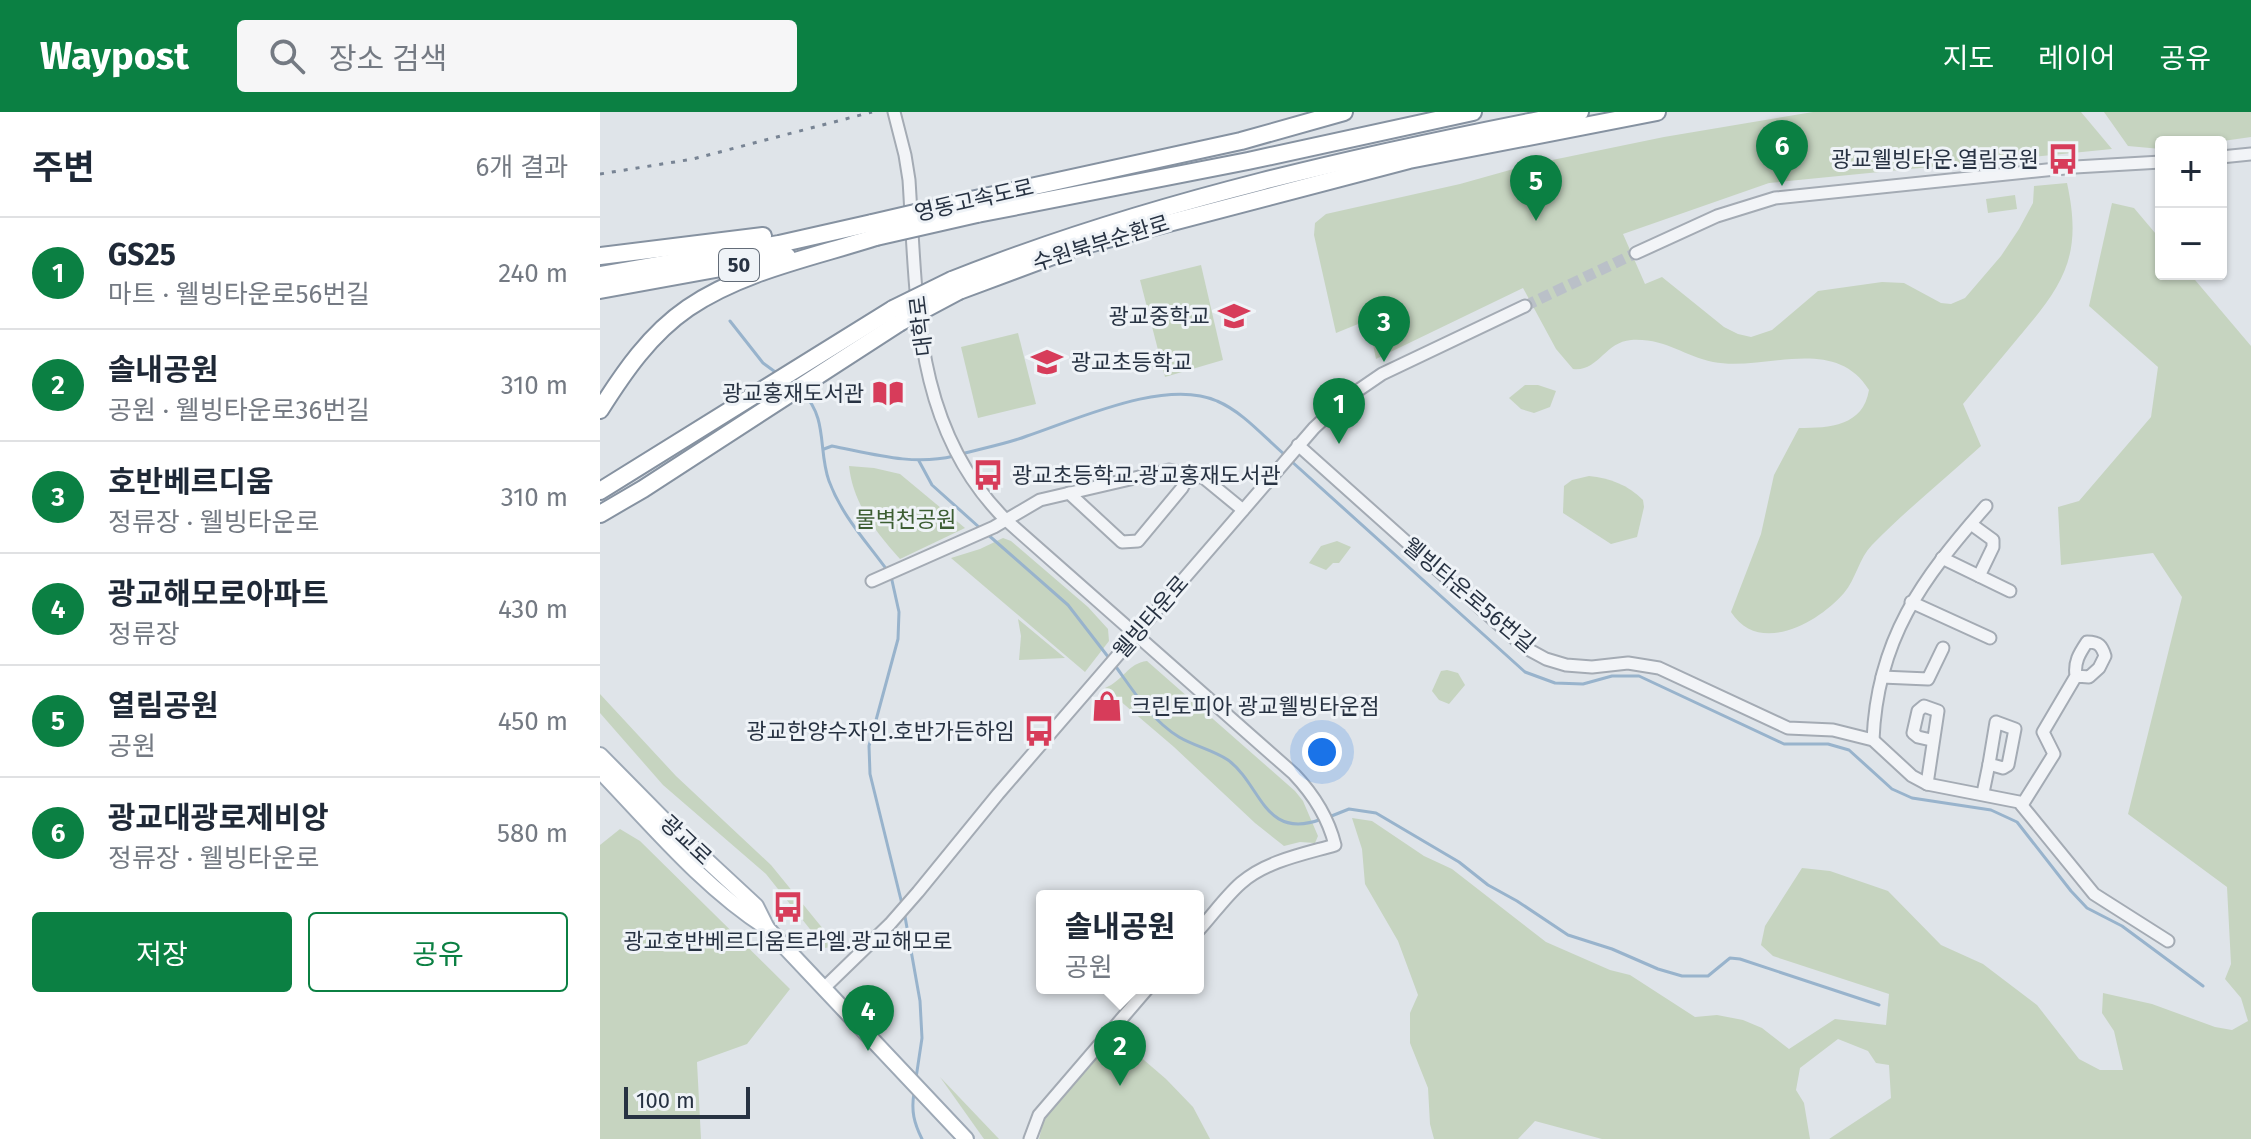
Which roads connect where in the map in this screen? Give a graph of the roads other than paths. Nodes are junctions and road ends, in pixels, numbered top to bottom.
1 (894, 112) edge
2 (1344, 112) edge
3 (1418, 112) edge
4 (1473, 112) edge
5 (1580, 112) edge
6 (1657, 112) edge
7 (2251, 154) edge
8 (2227, 156) edge
9 (1248, 161) junction
10 (2155, 162) edge
11 (974, 207) junction
12 (874, 230) junction
13 (1636, 253) tunnel mouth
14 (600, 256) edge
15 (600, 275) edge
16 (956, 286) junction
17 (600, 290) edge
18 (1525, 306) tunnel mouth
19 (896, 316) junction
20 (753, 397) junction
21 (769, 408) junction
22 (600, 410) edge
23 (1295, 449) junction
24 (1190, 473) junction
25 (600, 480) edge
26 (600, 491) edge
27 (1069, 493) junction
28 (1986, 506) dead end
29 (1243, 510) junction
30 (600, 514) edge
31 (1006, 520) junction
32 (1971, 524) junction
33 (600, 525) edge
34 (1942, 558) junction
35 (1979, 576) junction
36 (872, 581) dead end
37 (2010, 591) dead end
38 (1911, 602) junction
39 (1136, 634) junction
40 (1990, 638) dead end
41 (1943, 648) dead end
42 (2076, 676) dead end
43 (1882, 677) junction
44 (1873, 740) junction
45 (1931, 740) dead end
46 (600, 755) edge
47 (1989, 764) dead end
48 (600, 771) edge
49 (1927, 784) junction
50 (1983, 793) junction
51 (2022, 805) junction
52 (1204, 924) edge
53 (767, 928) junction
54 (2168, 941) dead end
55 (824, 988) junction
56 (1143, 994) edge
57 (966, 1139) edge
58 (1030, 1139) edge

1 - 31 street, 대학로
2 - 11 highway, 영동고속도로 / 50
3 - 9 highway, 영동고속도로 / 50
4 - 9 highway, 영동고속도로 / 50
5 - 16 highway, 수원북부순환로
6 - 16 highway, 수원북부순환로
7 - 8 street
9 - 11 highway, 영동고속도로 / 50
10 - 13 street
11 - 12 highway, 영동고속도로 / 50, bridge
12 - 14 highway
12 - 15 highway, 영동고속도로 / 50
12 - 17 highway, 영동고속도로 / 50
12 - 22 highway
16 - 19 highway, 수원북부순환로, bridge
18 - 23 street, 웰빙타운로
19 - 20 highway, 수원북부순환로
19 - 21 highway, 수원북부순환로
20 - 25 highway
20 - 26 highway, 수원북부순환로
21 - 30 highway, 수원북부순환로
21 - 33 highway
23 - 29 street, 웰빙타운로
23 - 44 street, 웰빙타운로56번길
24 - 27 street
24 - 27 street
24 - 29 street
27 - 31 street
28 - 32 street
29 - 39 street, 웰빙타운로
31 - 36 street
31 - 39 street, 대학로
32 - 34 street
32 - 35 street
34 - 35 street
34 - 38 street
35 - 37 street
38 - 40 street
38 - 43 street
39 - 52 street, 대학로
39 - 55 street, 웰빙타운로
41 - 43 street
42 - 51 street
43 - 44 street
44 - 49 street, 웰빙타운로56번길
45 - 49 street
46 - 53 main road, 광교로
47 - 50 street
48 - 53 main road, 광교로
49 - 50 street, 웰빙타운로56번길
50 - 51 street, 웰빙타운로56번길
51 - 54 street
53 - 55 main road, 광교로
55 - 57 main road, 광교로
56 - 58 street

